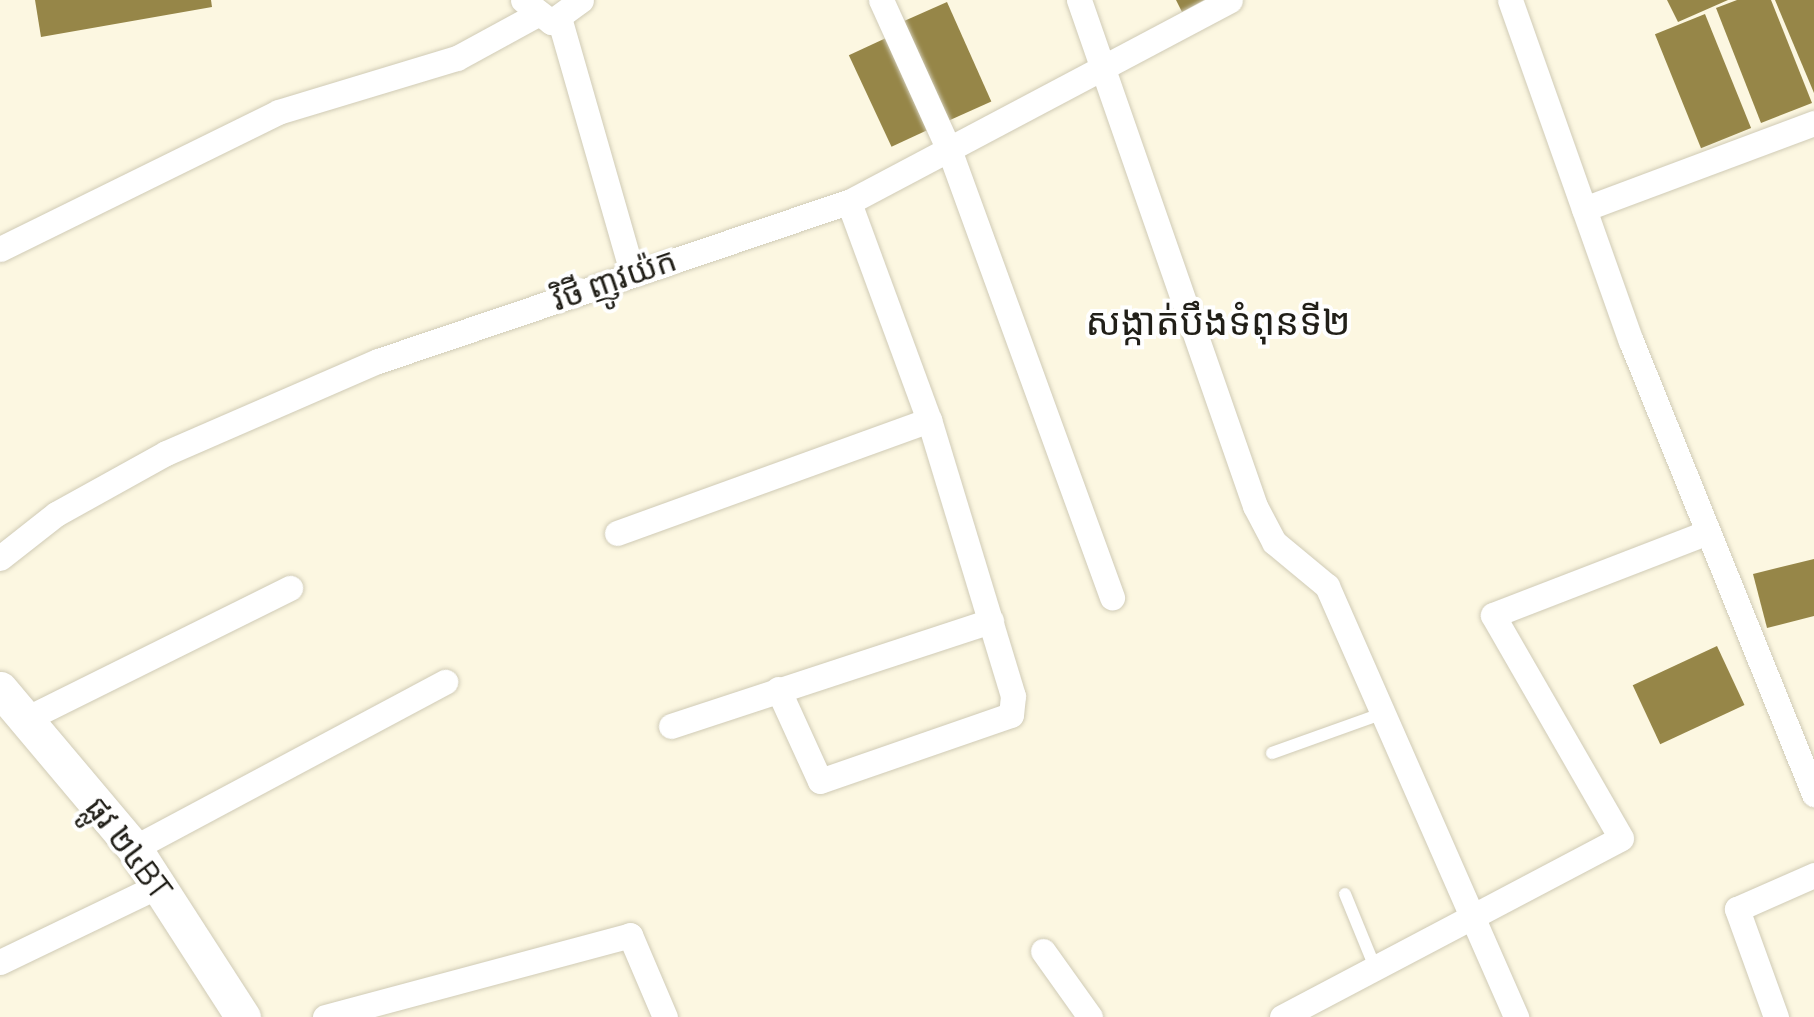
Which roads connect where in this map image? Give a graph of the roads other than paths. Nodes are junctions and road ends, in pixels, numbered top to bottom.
1 (582, 0) edge
2 (881, 0) edge
3 (1079, 0) edge
4 (1230, 0) edge
5 (1510, 0) edge
6 (539, 12) edge
7 (1106, 66) junction
8 (1814, 123) edge
9 (950, 152) junction
10 (849, 202) junction
11 (1584, 209) junction
12 (0, 249) edge
13 (632, 272) junction
14 (930, 420) junction
15 (1708, 532) junction
16 (617, 533) dead end
17 (0, 558) edge
18 (290, 588) dead end
19 (1112, 597) dead end
20 (991, 620) junction
21 (445, 682) dead end
22 (0, 688) edge
23 (778, 688) junction
24 (1378, 715) junction
25 (26, 719) junction
26 (671, 726) dead end
27 (1272, 752) dead end
28 (1814, 794) edge
29 (134, 848) junction
30 (1814, 875) edge
31 (160, 885) junction
32 (1345, 894) dead end
33 (1470, 910) junction
34 (1043, 951) dead end
35 (0, 962) edge
36 (1374, 965) junction
37 (243, 1017) edge
38 (325, 1017) edge
39 (665, 1017) edge
40 (1090, 1017) edge
41 (1282, 1017) edge
42 (1516, 1017) edge
43 (1776, 1017) edge

1 - 6 street
2 - 9 street
3 - 7 street
4 - 7 street, វិថី ញូវយ៉ក
5 - 11 street
6 - 12 street
6 - 13 street
7 - 9 street, វិថី ញូវយ៉ក
7 - 24 street
8 - 11 street
9 - 10 street, វិថី ញូវយ៉ក
9 - 19 street
10 - 13 street, វិថី ញូវយ៉ក
10 - 14 street
11 - 15 street
13 - 17 street, វិថី ញូវយ៉ក
14 - 16 street
14 - 20 street
15 - 28 street
15 - 33 street
18 - 25 street
20 - 23 street
20 - 23 street
21 - 29 street
22 - 25 street, ផ្លូវ ២៤BT
23 - 26 street
24 - 27 lane
24 - 33 street
25 - 29 street, ផ្លូវ ២៤BT
29 - 31 street, ផ្លូវ ២៤BT
30 - 43 street
31 - 35 street
31 - 37 street, ផ្លូវ ២៤BT
32 - 36 lane
33 - 36 street
33 - 42 street
34 - 40 street
36 - 41 street
38 - 39 street

